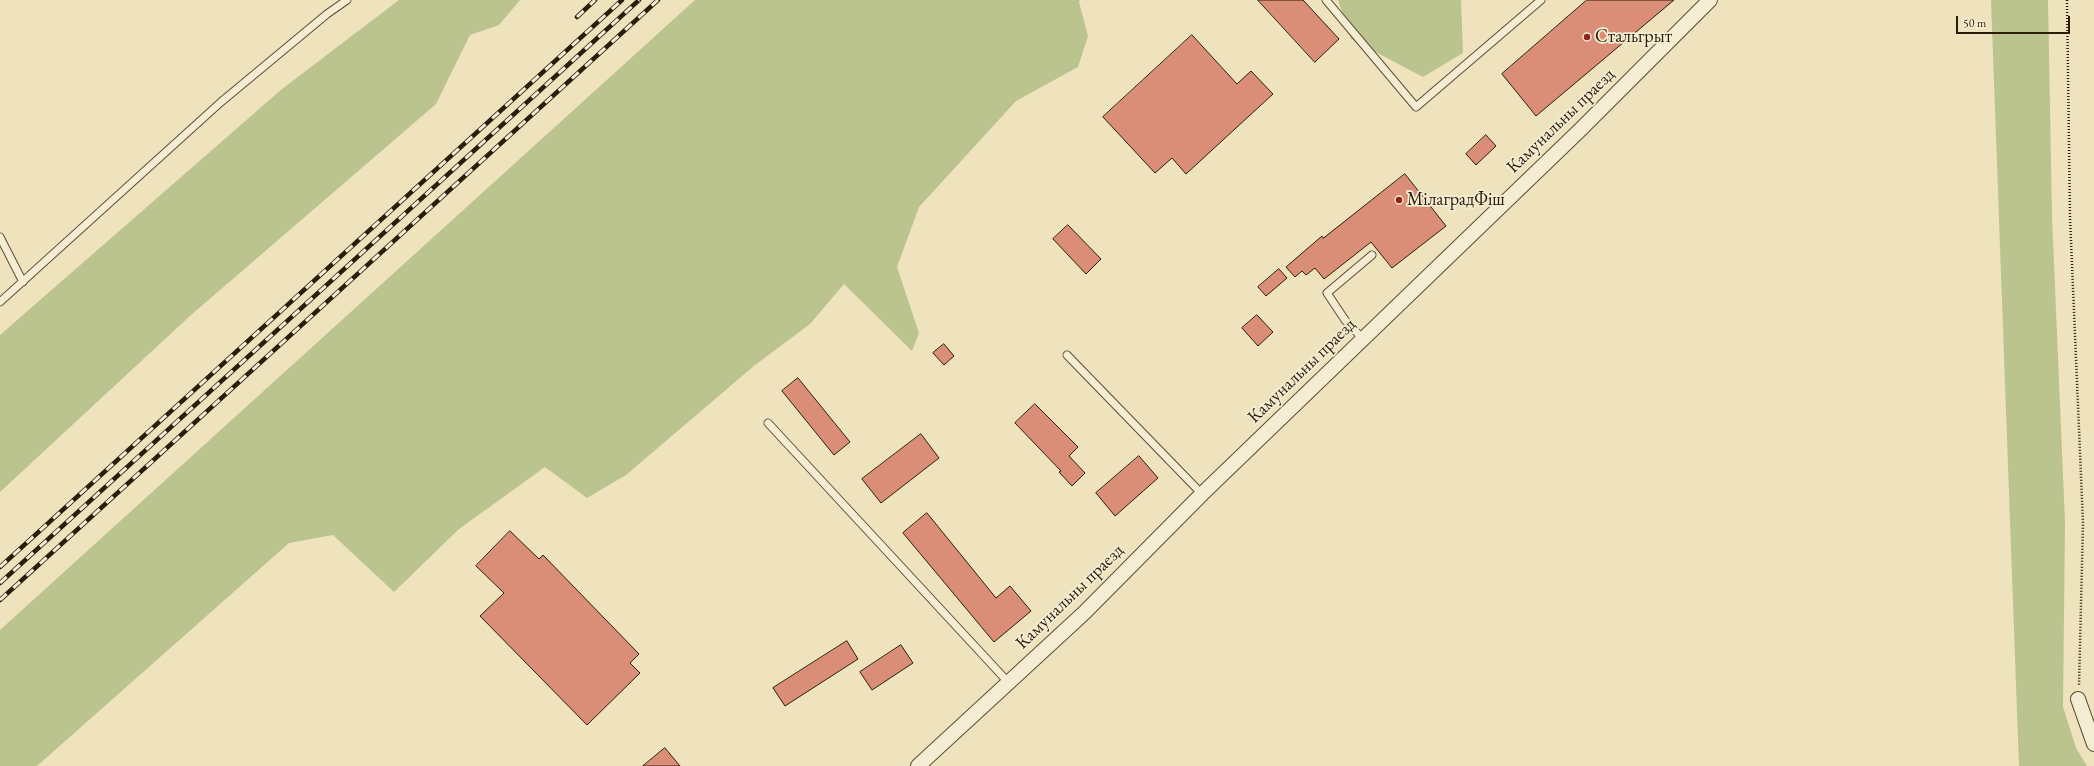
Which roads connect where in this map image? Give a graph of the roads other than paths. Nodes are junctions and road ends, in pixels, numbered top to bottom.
1 (347, 0) edge
2 (1326, 0) edge
3 (1541, 0) edge
4 (1710, 0) edge
5 (0, 237) edge
6 (1372, 255) dead end
7 (23, 282) junction
8 (0, 302) edge
9 (1363, 339) junction
10 (1067, 355) dead end
11 (768, 423) dead end
12 (1202, 494) junction
13 (1008, 682) junction
14 (2078, 699) road end
15 (2094, 744) edge
16 (918, 766) edge

1 - 7 lane
2 - 3 lane
4 - 9 street, Камунальны праезд
5 - 7 lane
6 - 9 lane
7 - 8 lane
9 - 12 street, Камунальны праезд
10 - 12 lane
11 - 13 lane
12 - 13 street, Камунальны праезд
13 - 16 street, Камунальны праезд
14 - 15 street

